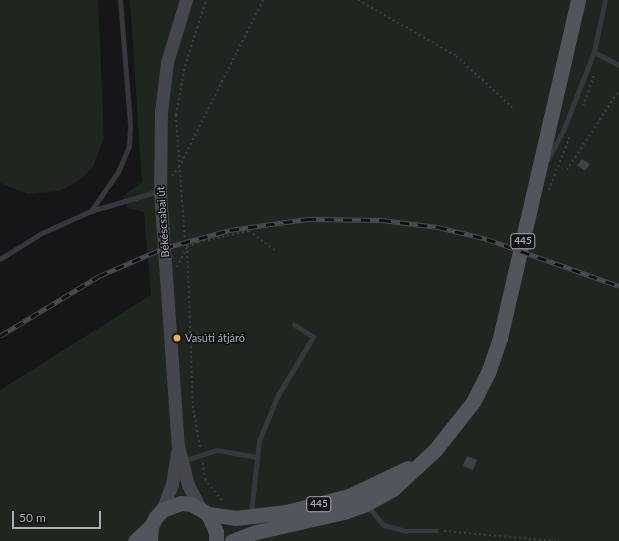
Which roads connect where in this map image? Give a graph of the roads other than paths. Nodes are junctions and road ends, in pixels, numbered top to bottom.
1 (120, 0) edge
2 (186, 0) edge
3 (578, 0) edge
4 (605, 0) edge
5 (594, 52) junction
6 (619, 65) edge
7 (537, 178) junction
8 (160, 191) junction
9 (90, 211) junction
10 (0, 259) edge
11 (294, 325) dead end
12 (178, 446) junction
13 (257, 457) junction
14 (423, 460) junction
15 (182, 462) junction
16 (366, 504) junction
17 (162, 510) junction
18 (204, 511) junction
19 (251, 517) junction
20 (437, 531) road end
21 (150, 534) edge
22 (135, 541) edge
23 (216, 541) edge
24 (232, 541) edge

1 - 9 lane
2 - 8 street, Békéscsabai út
3 - 7 main road, 445
4 - 5 lane
5 - 6 lane
5 - 7 lane
7 - 14 main road, 445
8 - 9 lane
8 - 12 street, Békéscsabai út
9 - 10 lane
11 - 13 lane
12 - 15 street, Békéscsabai út
12 - 17 street, Békéscsabai út
13 - 15 lane
13 - 19 lane
14 - 16 main road, 445
14 - 19 main road, 445
15 - 18 street, Békéscsabai út
16 - 20 lane
16 - 24 main road, 445
17 - 18 main road, 445
17 - 21 main road
18 - 19 main road, 445
18 - 23 main road
21 - 22 main road

